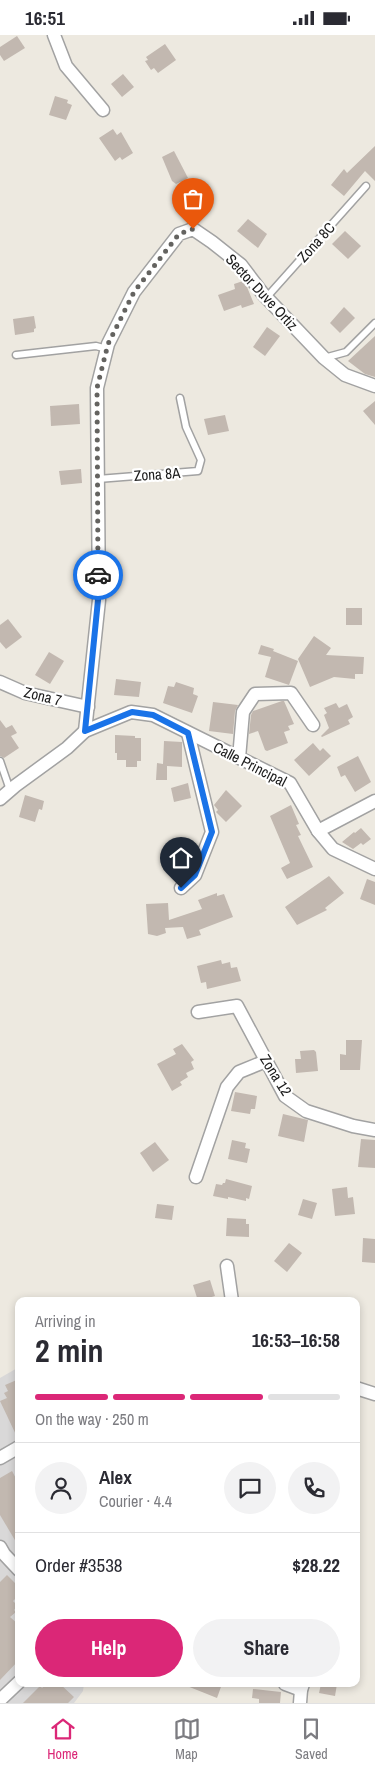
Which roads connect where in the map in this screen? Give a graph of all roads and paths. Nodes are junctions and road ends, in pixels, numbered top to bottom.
1 (54, 35) edge
2 (103, 110) dead end
3 (366, 186) dead end
4 (266, 297) junction
5 (375, 323) edge
6 (106, 349) junction
7 (16, 355) dead end
8 (324, 358) junction
9 (375, 386) edge
10 (180, 399) dead end
11 (98, 479) junction
12 (0, 682) edge
13 (88, 707) junction
14 (313, 725) dead end
15 (85, 731) junction
16 (188, 733) junction
17 (239, 758) junction
18 (0, 761) edge
19 (10, 790) junction
20 (0, 799) edge
21 (375, 801) edge
22 (318, 831) junction
23 (375, 869) edge
24 (181, 888) dead end
25 (198, 1012) dead end
26 (266, 1061) junction
27 (375, 1130) edge
28 (196, 1177) dead end
29 (227, 1266) dead end
30 (231, 1297) edge
31 (360, 1389) edge
32 (375, 1394) edge
33 (15, 1450) edge
34 (0, 1458) edge
35 (1, 1553) edge
36 (15, 1566) edge
37 (15, 1686) edge
38 (302, 1687) edge
39 (0, 1700) edge
40 (300, 1703) edge

1 - 2 street
3 - 4 lane, Zona 8C
4 - 6 street, Sector Duve Ortiz
4 - 8 street, Sector Duve Ortiz
5 - 8 lane
6 - 7 lane
6 - 11 street, Sector Duve Ortiz
8 - 9 street, Sector Duve Ortiz
10 - 11 lane, Zona 8A
11 - 13 street, Sector Duve Ortiz
12 - 13 street, Zona 7
13 - 15 street, Sector Duve Ortiz
14 - 17 street
15 - 16 street, Calle Principal
15 - 19 street, Calle Principal
16 - 17 street, Calle Principal
16 - 24 street
17 - 22 street, Calle Principal
18 - 19 lane
19 - 20 street, Calle Principal
21 - 22 street
22 - 23 street, Calle Principal
25 - 26 street, Zona 12
26 - 27 street, Zona 12
26 - 28 street
29 - 30 street
31 - 32 street
33 - 34 street
35 - 36 street
37 - 39 street
38 - 40 street

